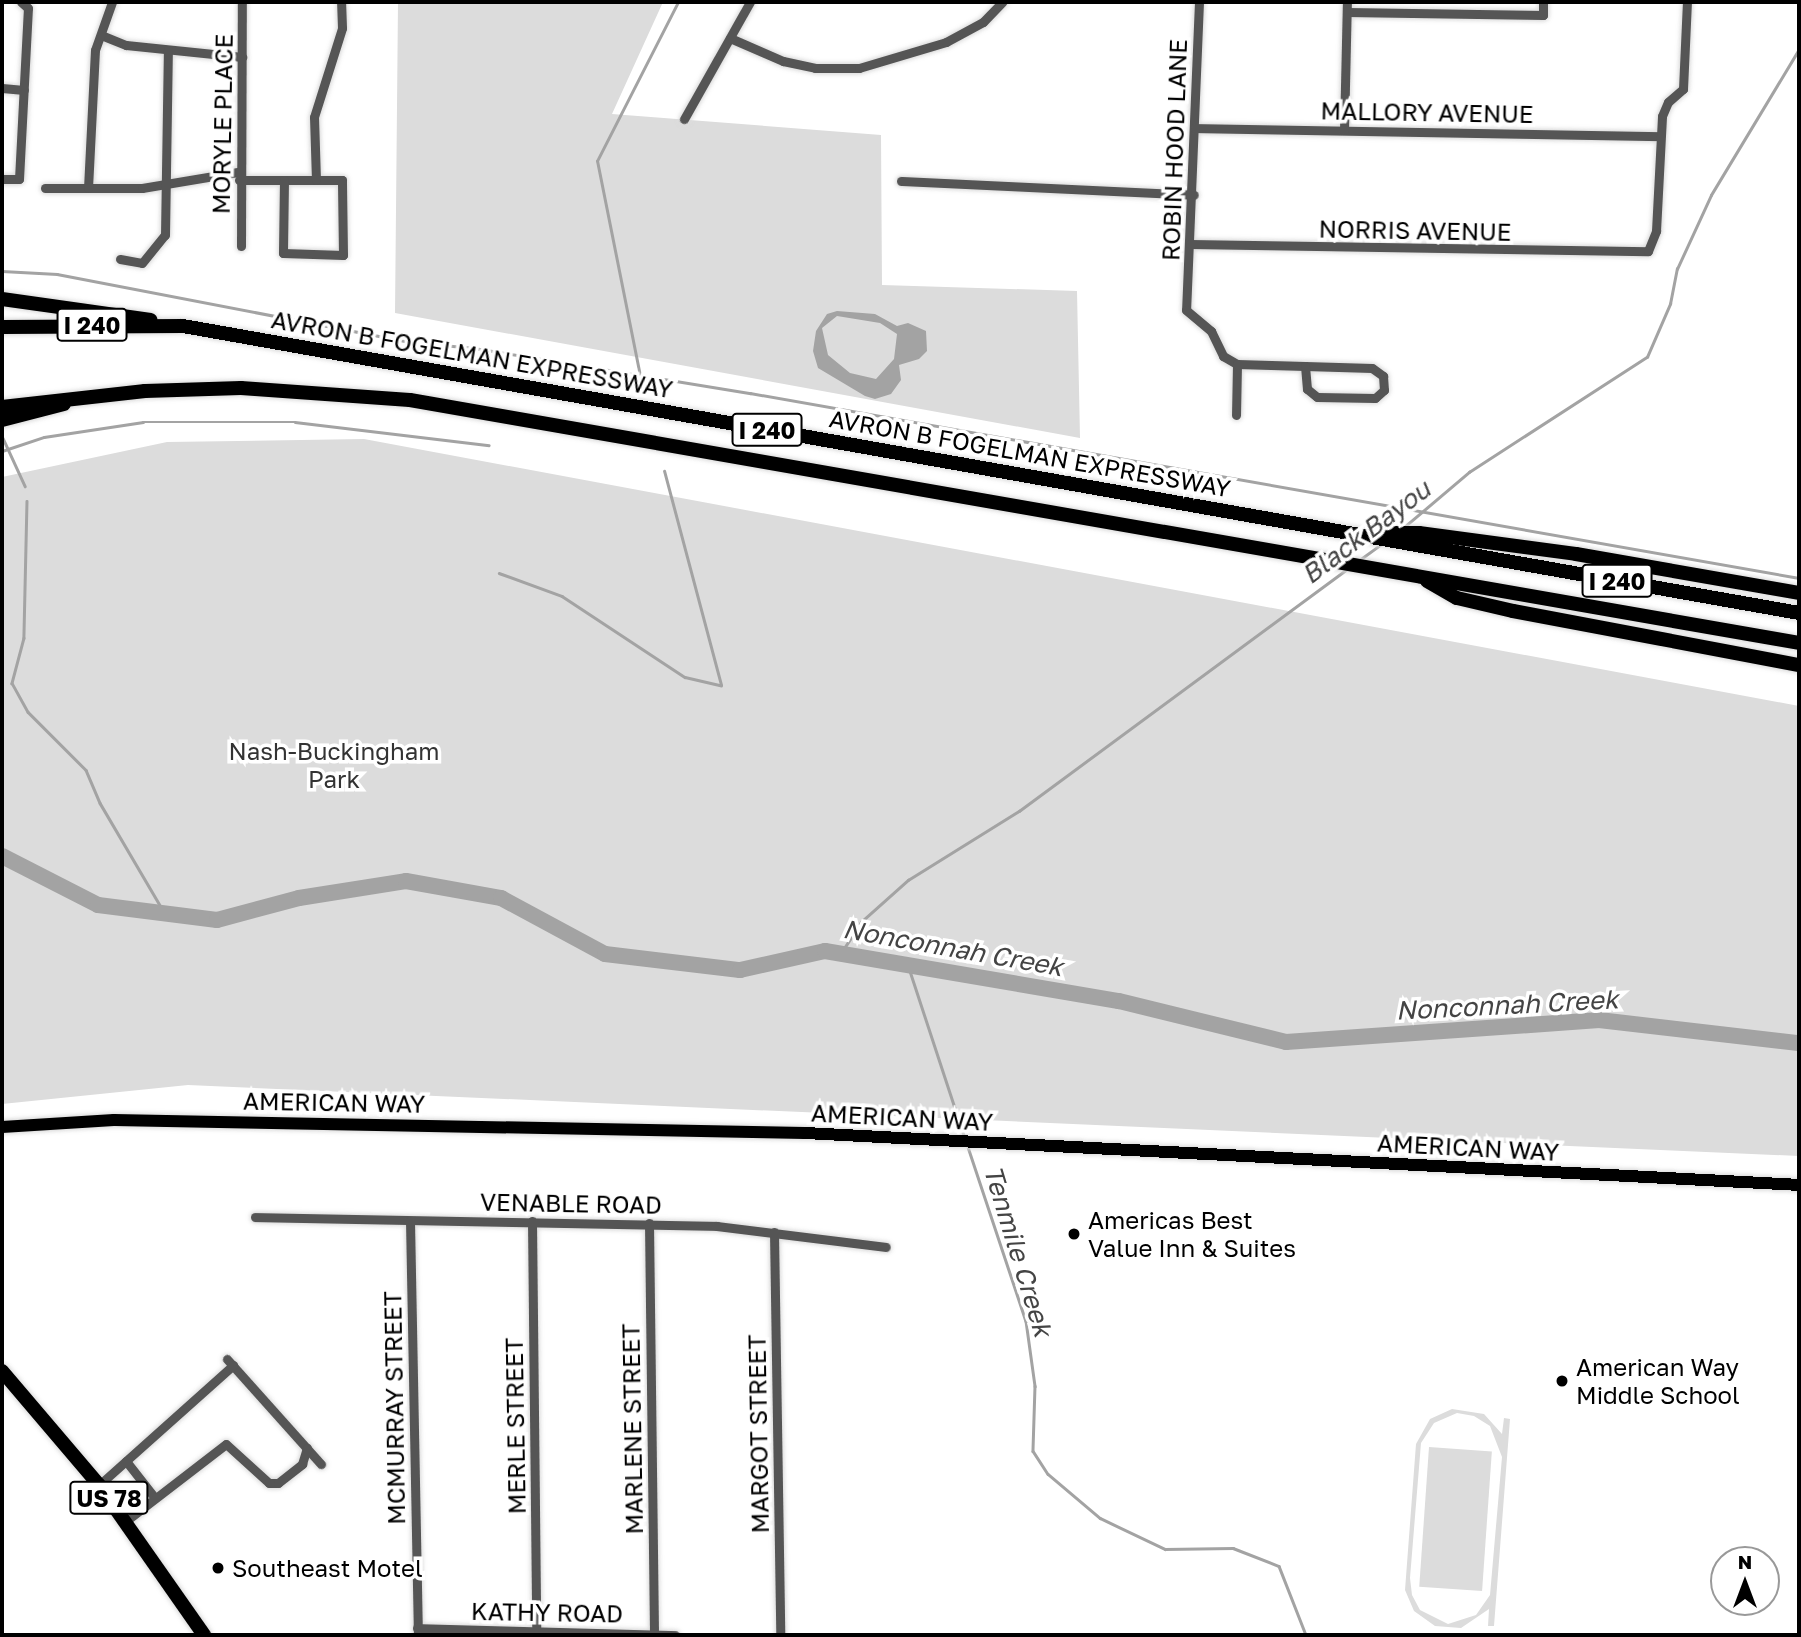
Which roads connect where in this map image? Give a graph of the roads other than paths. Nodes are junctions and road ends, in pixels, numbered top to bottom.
1 (21, 2) edge
2 (112, 2) edge
3 (242, 2) edge
4 (341, 2) edge
5 (750, 2) edge
6 (1002, 2) edge
7 (1199, 2) edge
8 (1543, 2) edge
9 (1687, 2) edge
10 (1347, 7) edge
11 (101, 35) junction
12 (730, 38) junction
13 (168, 50) junction
14 (242, 57) junction
15 (2, 88) edge
16 (24, 90) junction
17 (684, 119) dead end
18 (1195, 128) junction
19 (1344, 130) junction
20 (1658, 136) junction
21 (238, 176) junction
22 (2, 179) edge
23 (284, 180) junction
24 (316, 180) junction
25 (901, 181) dead end
26 (166, 183) junction
27 (45, 188) dead end
28 (88, 188) junction
29 (1194, 195) junction
30 (1190, 244) junction
31 (241, 246) dead end
32 (120, 259) dead end
33 (2, 299) edge
34 (183, 326) junction
35 (2, 327) edge
36 (1237, 364) junction
37 (1305, 366) junction
38 (85, 397) junction
39 (2, 407) edge
40 (1236, 415) dead end
41 (2, 420) edge
42 (1352, 533) junction
43 (1420, 577) junction
44 (1799, 593) edge
45 (1799, 613) edge
46 (1799, 643) edge
47 (1799, 666) edge
48 (2, 1127) edge
49 (1799, 1185) edge
50 (255, 1217) dead end
51 (532, 1220) junction
52 (410, 1221) junction
53 (649, 1223) junction
54 (774, 1232) junction
55 (886, 1247) dead end
56 (2, 1371) edge
57 (307, 1448) junction
58 (126, 1461) junction
59 (321, 1464) dead end
60 (99, 1485) junction
61 (155, 1498) junction
62 (126, 1521) junction
63 (536, 1630) junction
64 (418, 1632) edge
65 (654, 1634) edge
66 (204, 1635) edge
67 (675, 1635) edge
68 (779, 1635) edge

1 - 16 street
2 - 11 street
3 - 14 street, MORYLE PLACE
4 - 24 street
5 - 12 street
6 - 12 street
7 - 18 street, ROBIN HOOD LANE
8 - 10 street
9 - 20 street
10 - 19 street
11 - 13 street
11 - 28 street
12 - 17 street
13 - 14 street
13 - 26 street
14 - 21 street, MORYLE PLACE
15 - 16 street
16 - 22 street
18 - 19 street, MALLORY AVENUE
18 - 29 street, ROBIN HOOD LANE
19 - 20 street, MALLORY AVENUE
20 - 30 street, NORRIS AVENUE
21 - 23 street
21 - 26 street
21 - 31 street, MORYLE PLACE
23 - 24 street
23 - 24 street
25 - 29 street
26 - 28 street
26 - 32 street
27 - 28 street
29 - 30 street, ROBIN HOOD LANE
30 - 36 street, ROBIN HOOD LANE
33 - 34 highway
34 - 35 highway, AVRON B FOGELMAN EXPRESSWAY / I 240
34 - 42 highway, AVRON B FOGELMAN EXPRESSWAY / I 240
36 - 37 street
36 - 40 street
37 - 37 street
38 - 39 highway, I 240
38 - 41 highway
38 - 43 highway, I 240
42 - 44 highway
42 - 45 highway, AVRON B FOGELMAN EXPRESSWAY / I 240
43 - 46 highway, I 240
43 - 47 highway
48 - 49 main road, AMERICAN WAY
50 - 52 street, VENABLE ROAD
51 - 52 street, VENABLE ROAD
51 - 53 street, VENABLE ROAD
51 - 63 street, MERLE STREET
52 - 64 street, MCMURRAY STREET
53 - 54 street, VENABLE ROAD
53 - 65 street, MARLENE STREET
54 - 55 street, VENABLE ROAD
54 - 68 street, MARGOT STREET
56 - 60 highway, US 78
57 - 58 street
57 - 59 street
57 - 61 street
58 - 60 street
58 - 61 street
60 - 62 highway, US 78
61 - 62 street
62 - 66 highway, US 78
63 - 64 street, KATHY ROAD
63 - 65 street, KATHY ROAD
65 - 67 street, KATHY ROAD

